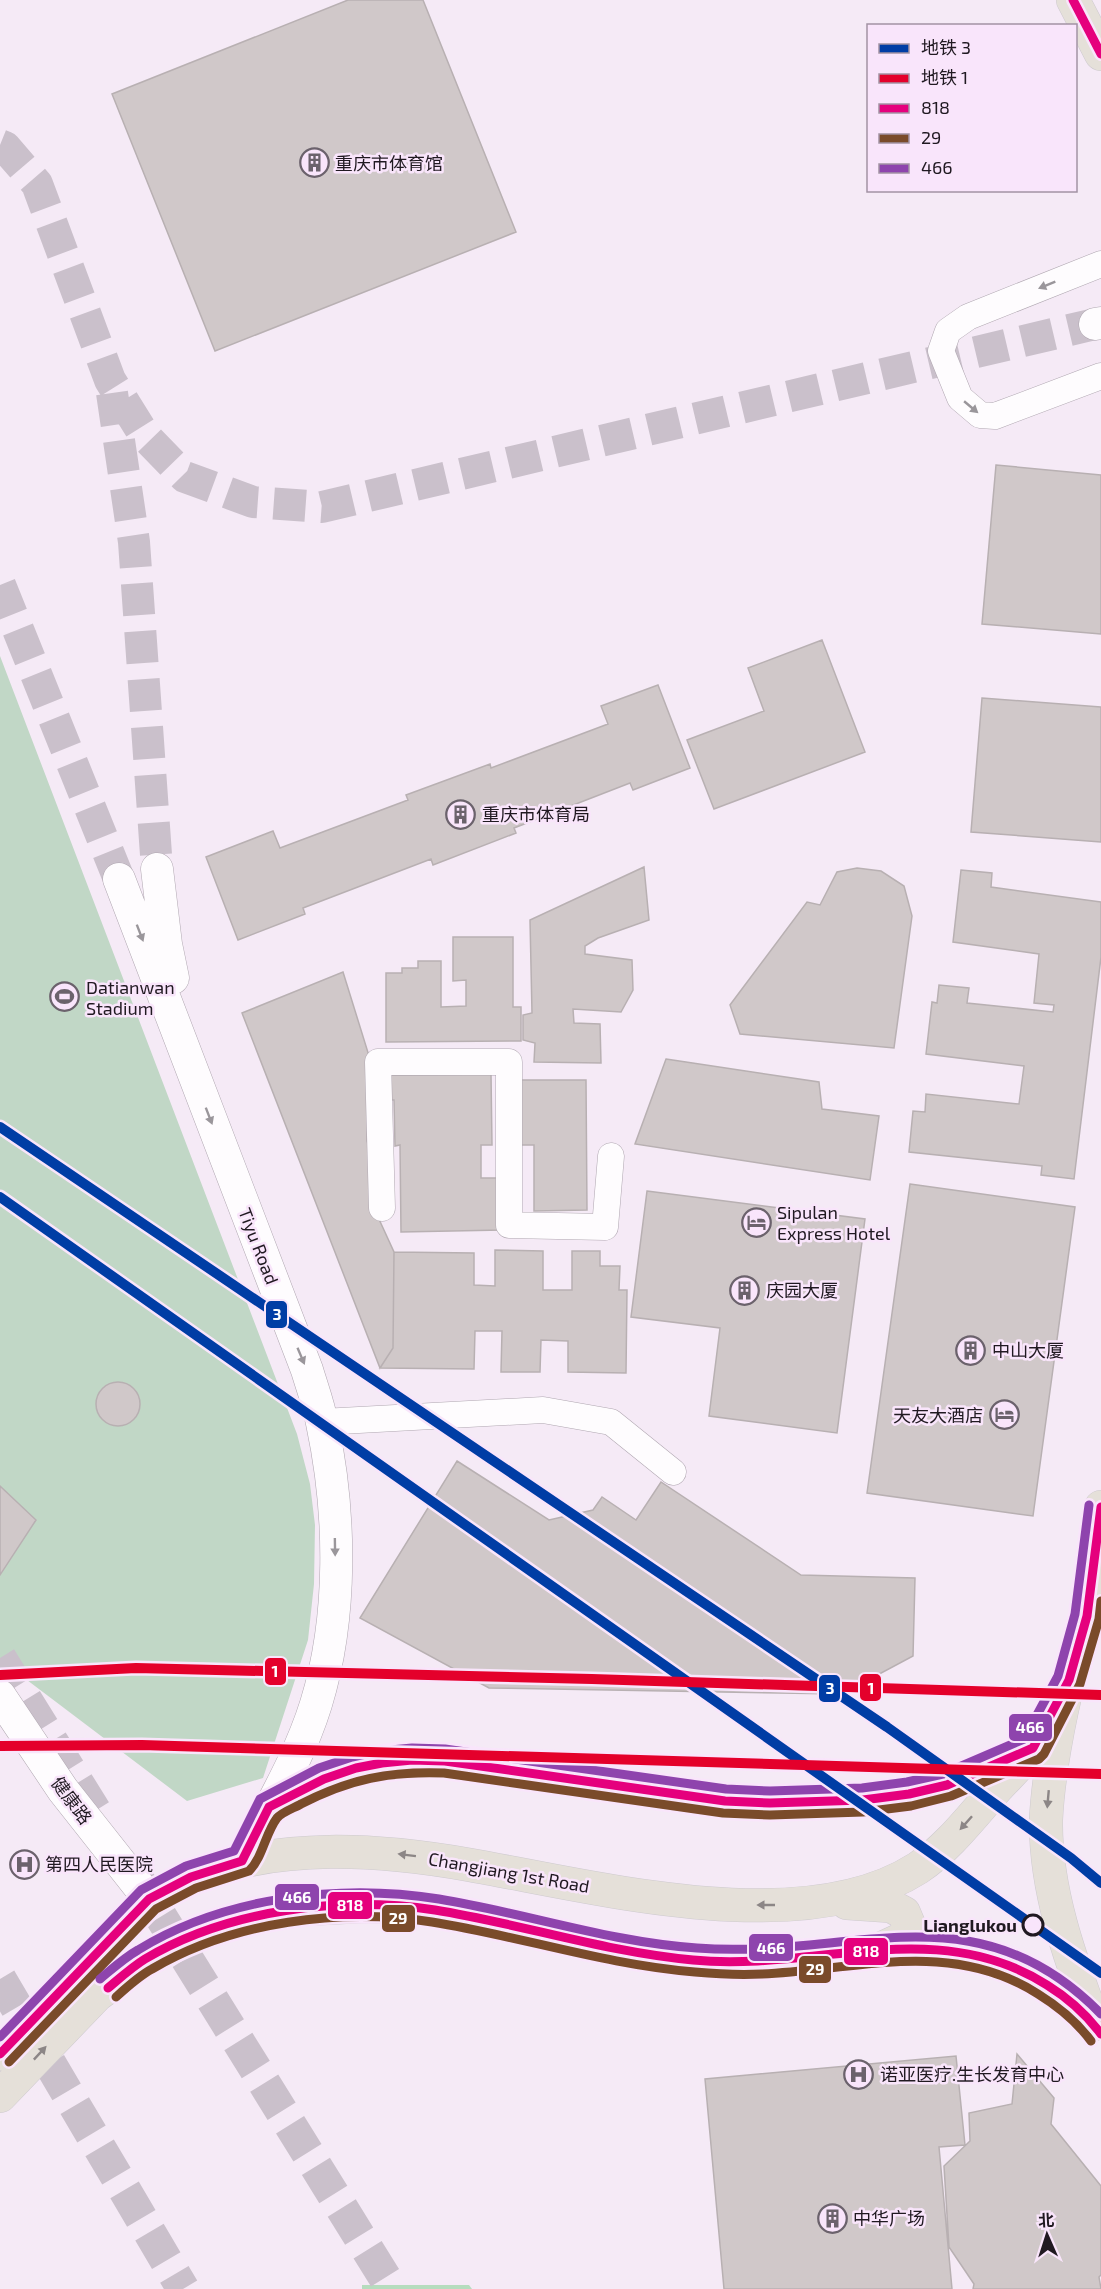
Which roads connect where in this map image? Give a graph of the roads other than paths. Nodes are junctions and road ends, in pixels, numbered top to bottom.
1 (1073, 0) edge
2 (1101, 54) edge
3 (1101, 264) edge
4 (1101, 376) edge
5 (157, 869) tunnel mouth
6 (119, 879) tunnel mouth
7 (194, 1075) junction
8 (611, 1156) dead end
9 (382, 1208) dead end
10 (322, 1422) junction
11 (673, 1472) dead end
12 (1101, 1507) edge
13 (1069, 1680) junction
14 (0, 1696) edge
15 (242, 1861) junction
16 (149, 1899) junction
17 (824, 1901) junction
18 (876, 1951) junction
19 (1098, 2029) edge
20 (0, 2054) edge
21 (0, 2096) edge

1 - 2 main road
3 -> 4 street
5 - 7 street
6 -> 7 street, Tiyu Road
7 -> 10 street, Tiyu Road
8 - 9 street
10 - 11 street
10 -> 15 street, Tiyu Road
12 - 13 main road
13 -> 17 main road
13 -> 19 main road
14 - 16 street, 健康路
15 - 16 main road, Changjiang 1st Road
17 -> 15 main road, Changjiang 1st Road
16 - 20 main road, Changjiang 1st Road
17 - 18 main road
18 - 19 main road
21 -> 18 main road

